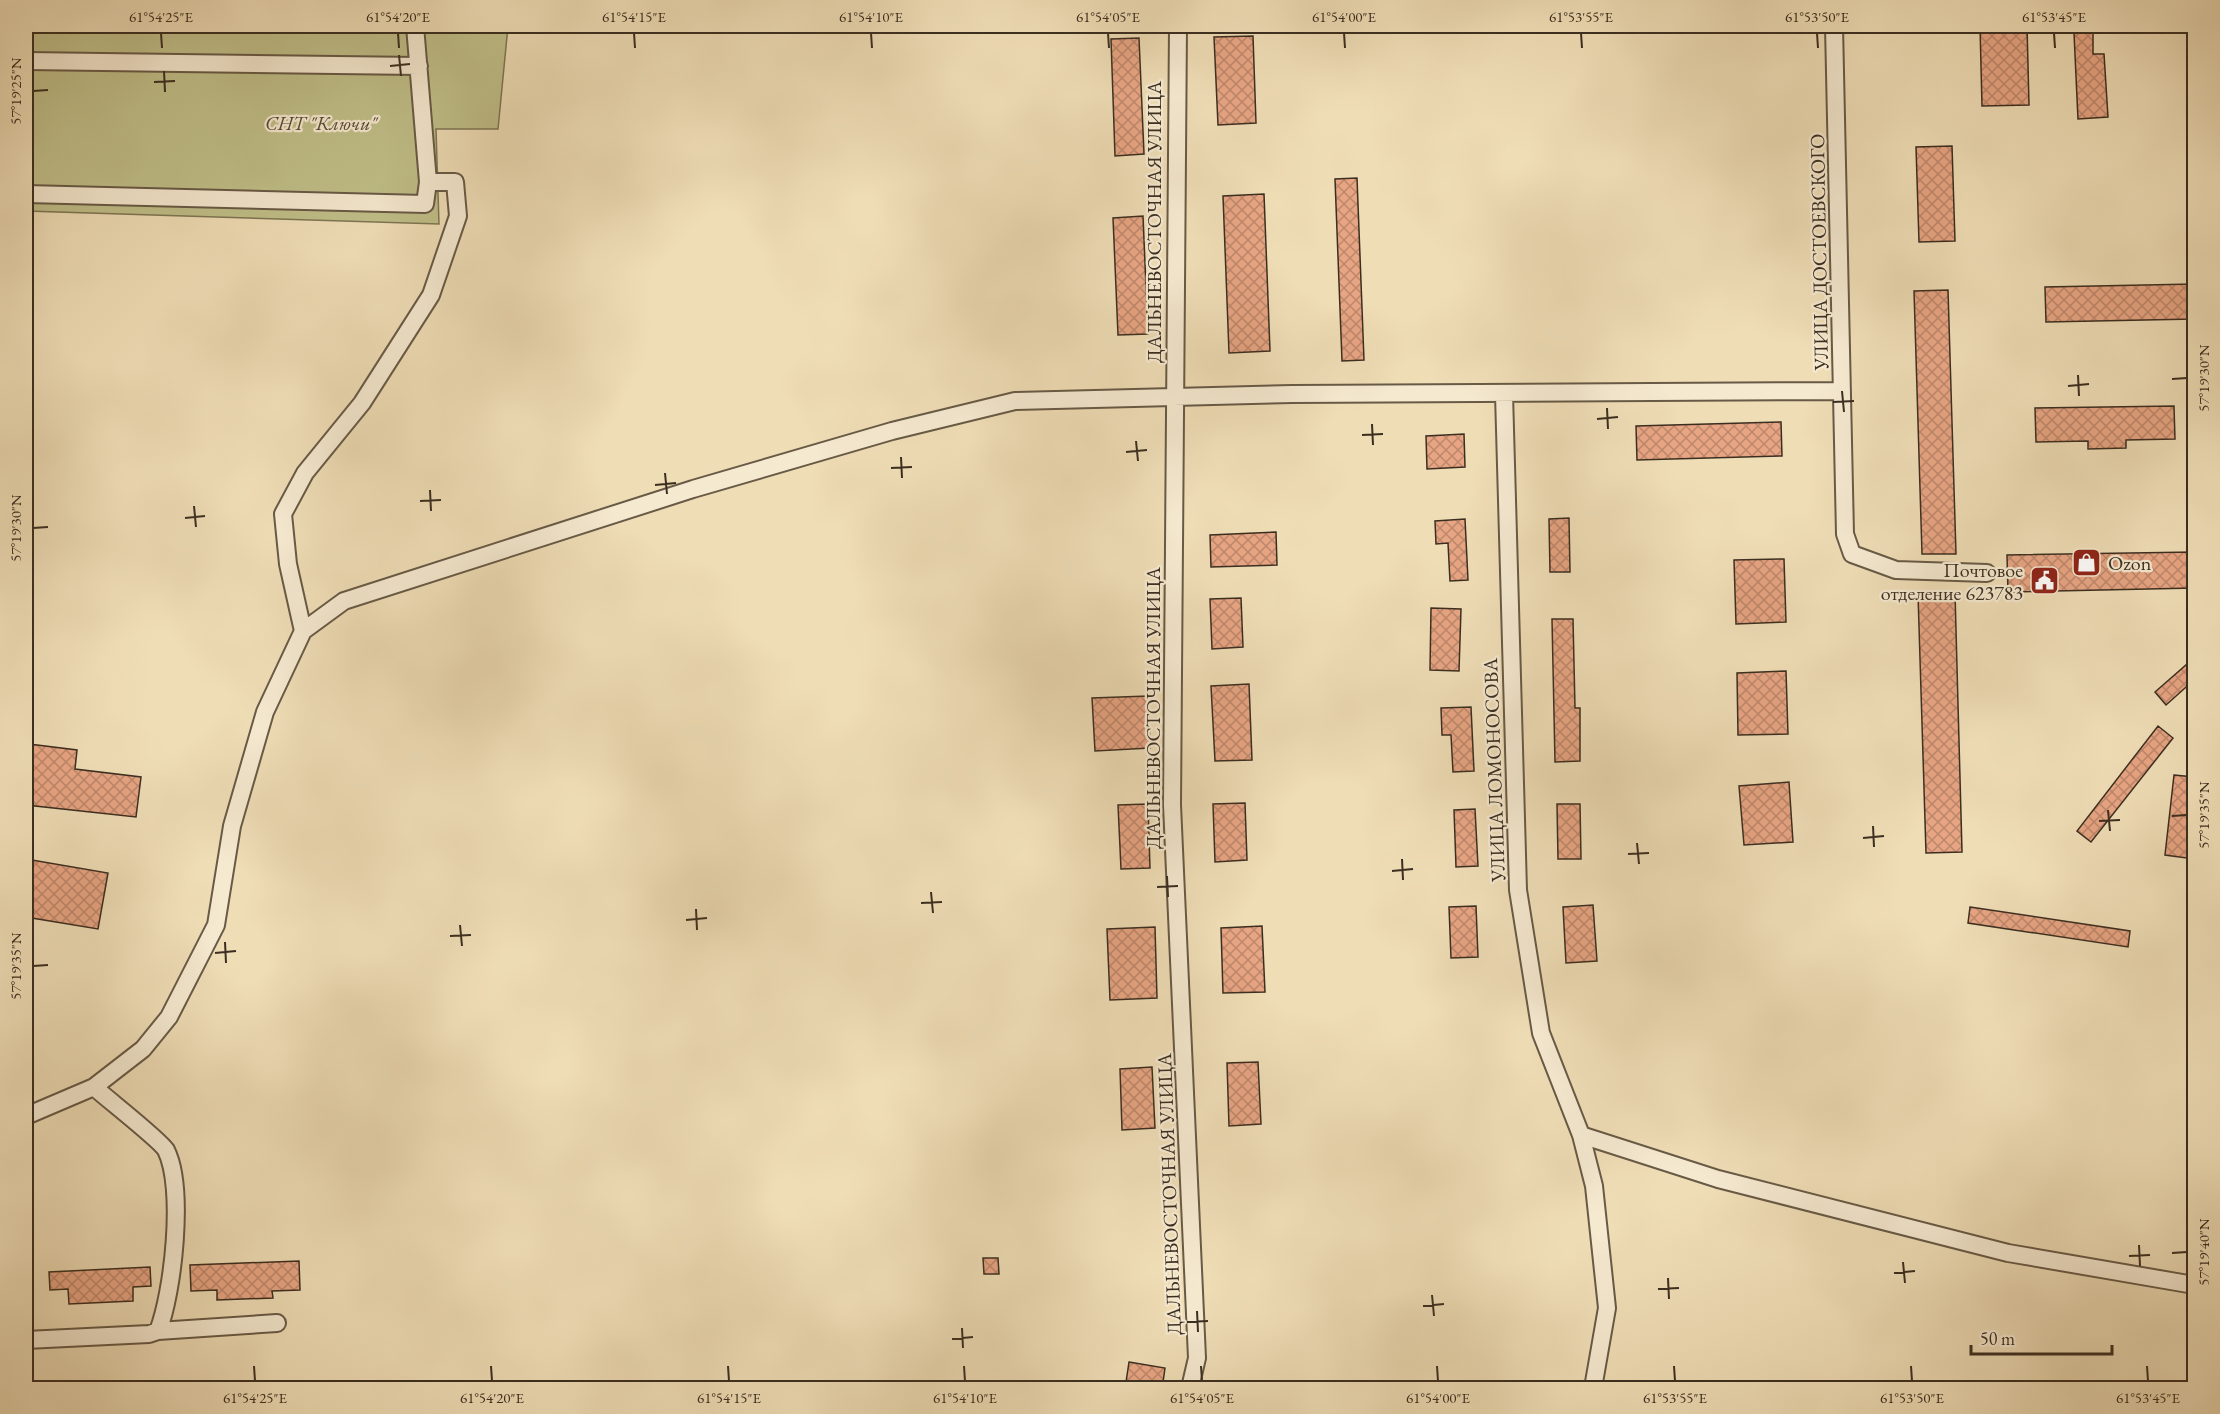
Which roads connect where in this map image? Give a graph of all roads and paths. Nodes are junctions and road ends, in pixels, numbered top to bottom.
1 (416, 26) edge
2 (1178, 26) edge
3 (1834, 26) edge
4 (26, 62) edge
5 (419, 66) junction
6 (428, 182) junction
7 (26, 194) edge
8 (1842, 391) junction
9 (1504, 394) junction
10 (1175, 397) junction
11 (1987, 573) dead end
12 (303, 631) junction
13 (94, 1087) junction
14 (26, 1116) edge
15 (1581, 1136) junction
16 (2194, 1285) edge
17 (277, 1323) dead end
18 (158, 1331) junction
19 (26, 1340) edge
20 (1190, 1389) edge
21 (1593, 1389) edge

1 - 5 street
2 - 10 street, ДАЛЬНЕВОСТОЧНАЯ УЛИЦА
3 - 8 street, УЛИЦА ДОСТОЕВСКОГО
4 - 5 street
5 - 6 street
6 - 7 street
6 - 12 street
8 - 9 street
8 - 11 street, УЛИЦА ДОСТОЕВСКОГО
9 - 10 street
9 - 15 street, УЛИЦА ЛОМОНОСОВА
10 - 12 street
10 - 20 street, ДАЛЬНЕВОСТОЧНАЯ УЛИЦА
12 - 13 street
13 - 14 street
13 - 18 street
15 - 16 street
15 - 21 street, УЛИЦА ЛОМОНОСОВА
17 - 18 street
18 - 19 street

